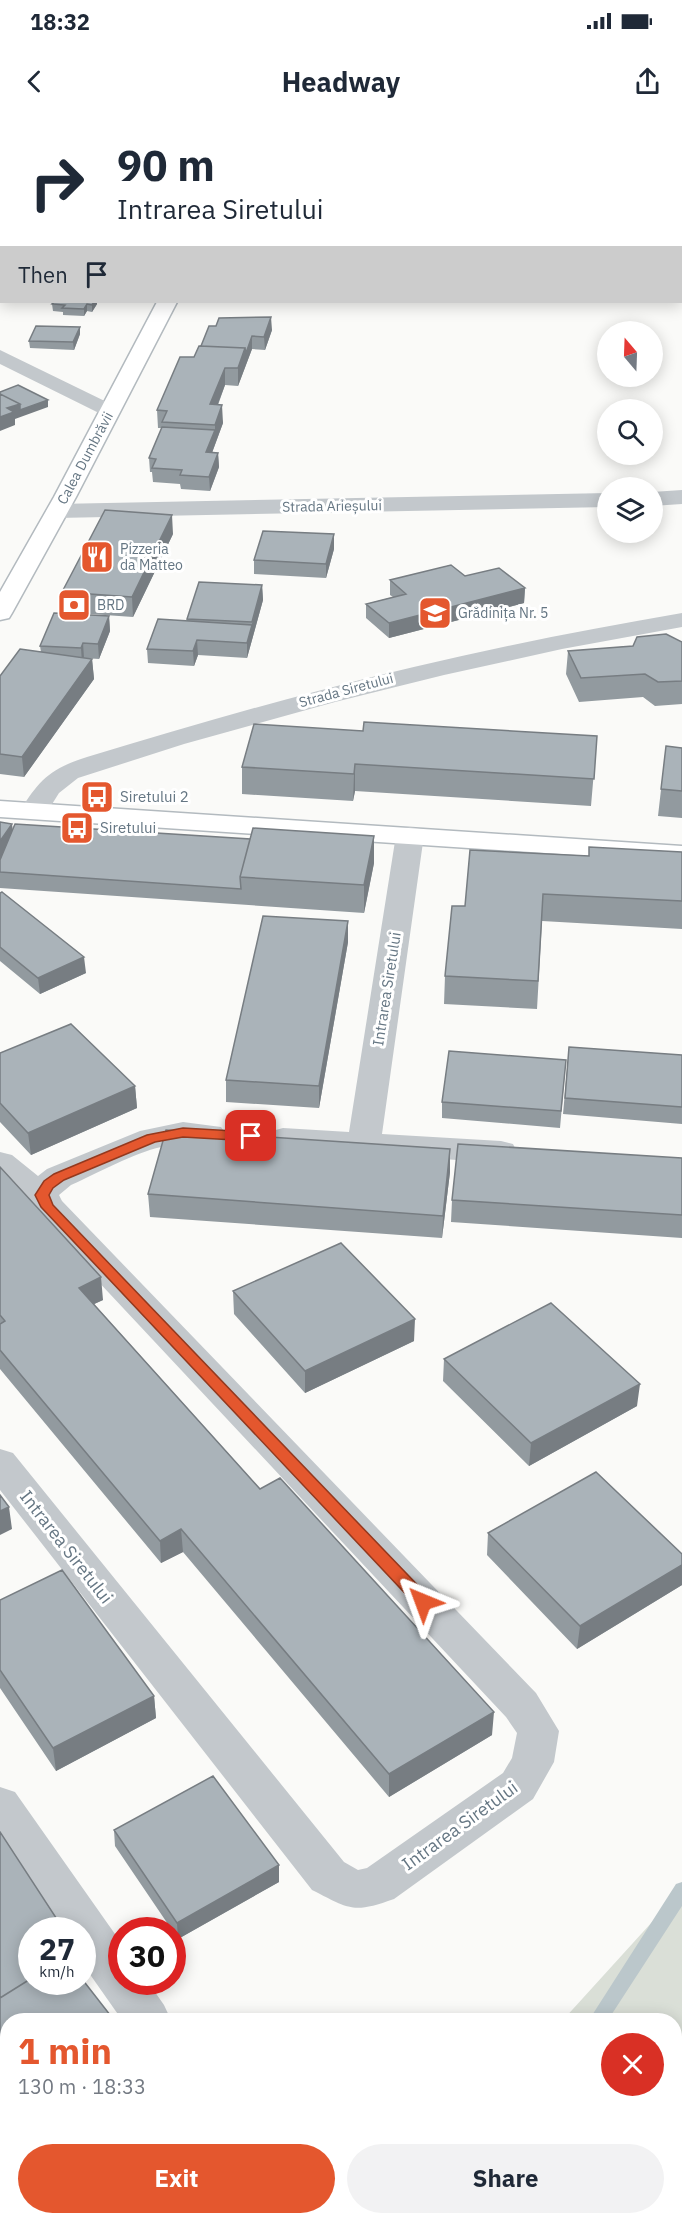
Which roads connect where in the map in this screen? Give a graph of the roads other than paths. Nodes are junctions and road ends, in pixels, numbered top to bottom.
1 (166, 303) edge
2 (0, 356) edge
3 (111, 411) junction
4 (682, 497) edge
5 (663, 498) edge
6 (597, 500) edge
7 (57, 511) junction
8 (0, 613) edge
9 (682, 620) edge
10 (0, 809) edge
11 (33, 811) junction
12 (410, 835) junction
13 (682, 854) edge
14 (364, 1143) junction
15 (529, 1154) edge
16 (0, 1163) edge
17 (42, 1195) junction
18 (0, 1463) edge
19 (0, 1804) edge
20 (143, 2013) edge

1 - 3 main road, Calea Dumbrăvii
2 - 3 street
3 - 7 main road, Calea Dumbrăvii
4 - 5 street
6 - 7 street, Strada Arieșului
7 - 8 main road, Calea Dumbrăvii
9 - 11 street, Strada Siretului
10 - 11 main road
11 - 12 main road
12 - 13 main road
12 - 14 street, Intrarea Siretului
14 - 15 street
14 - 17 street
16 - 17 street, Intrarea Siretului
17 - 18 street, Intrarea Siretului
19 - 20 street

